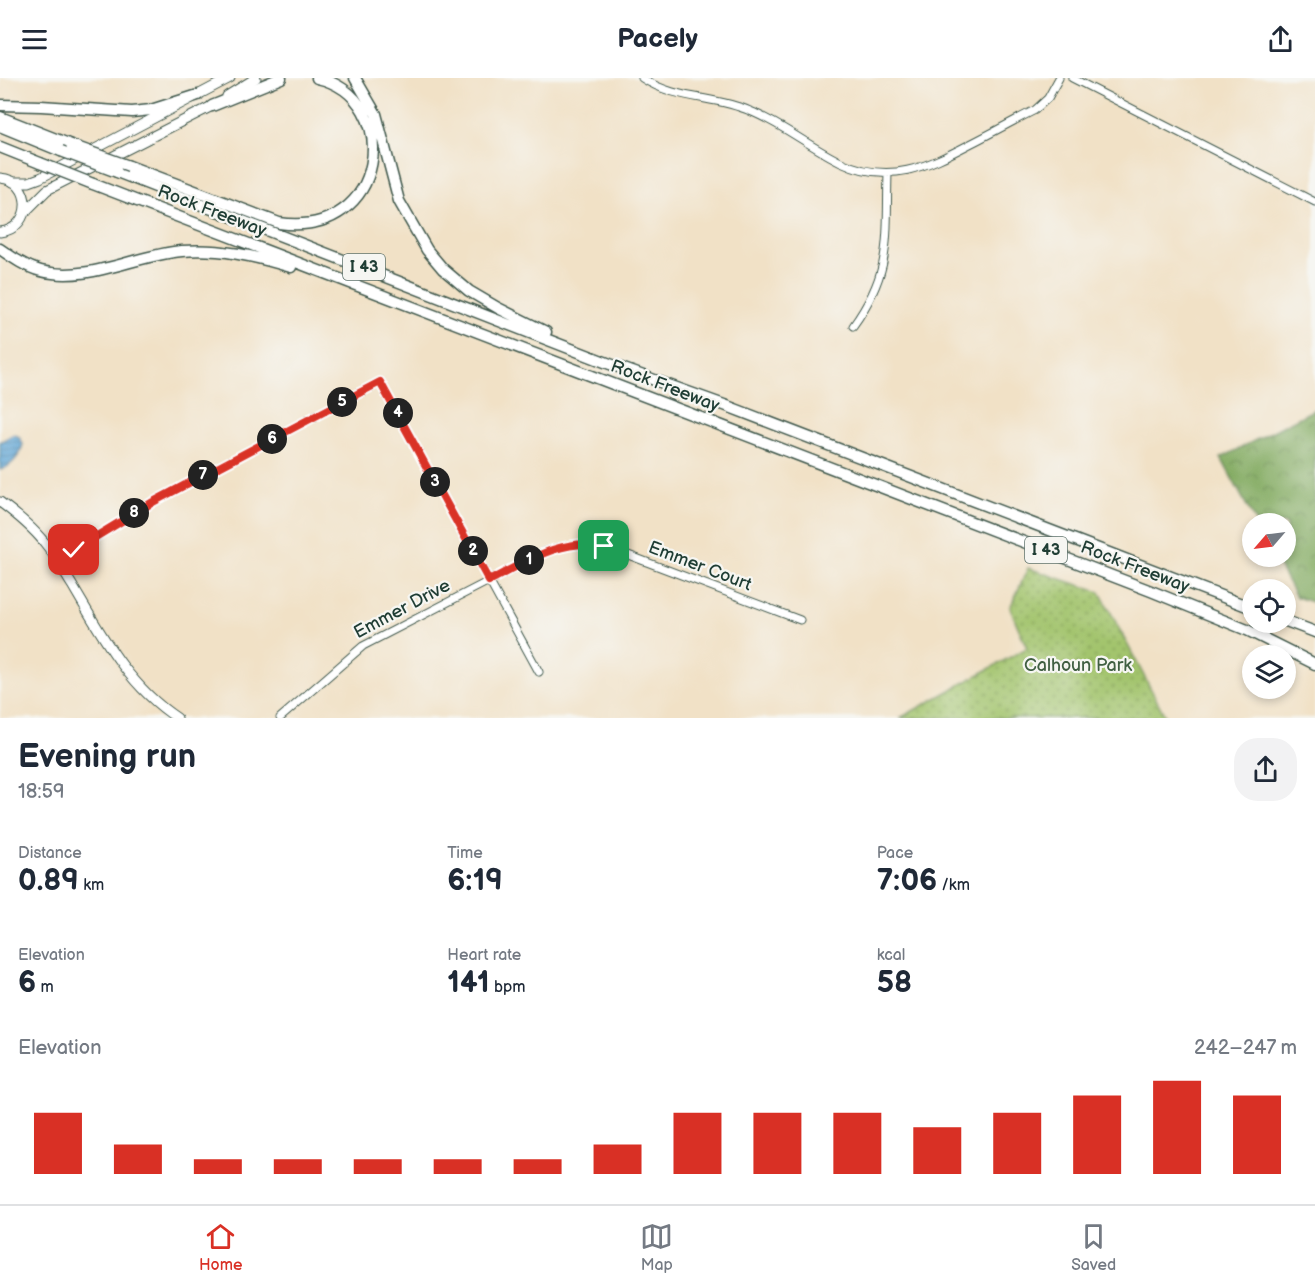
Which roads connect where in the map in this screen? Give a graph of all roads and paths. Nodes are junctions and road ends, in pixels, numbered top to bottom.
1 (230, 78) edge
2 (256, 78) edge
3 (281, 78) edge
4 (317, 78) edge
5 (355, 78) edge
6 (642, 78) edge
7 (1059, 78) edge
8 (1072, 78) edge
9 (198, 95) junction
10 (0, 105) edge
11 (212, 106) junction
12 (0, 117) edge
13 (0, 126) edge
14 (0, 147) edge
15 (888, 173) junction
16 (0, 178) edge
17 (13, 182) junction
18 (1315, 202) edge
19 (26, 211) junction
20 (0, 232) edge
21 (0, 247) edge
22 (366, 289) junction
23 (852, 326) dead end
24 (610, 364) junction
25 (0, 502) edge
26 (57, 561) junction
27 (489, 581) junction
28 (1242, 604) edge
29 (800, 620) dead end
30 (1296, 625) edge
31 (1315, 632) edge
32 (1315, 664) edge
33 (539, 672) dead end
34 (177, 718) edge
35 (280, 718) edge

1 - 9 main road
2 - 11 main road
3 - 11 highway
4 - 12 highway, bridge
5 - 24 highway
6 - 15 street
7 - 15 street
8 - 18 street
9 - 10 highway
9 - 17 main road
11 - 19 main road
13 - 24 highway, Rock Freeway / I 43, bridge
14 - 22 highway, Rock Freeway / I 43, bridge
15 - 23 street
16 - 17 main road
17 - 19 main road
19 - 20 main road
21 - 22 highway
22 - 32 highway, Rock Freeway / I 43
24 - 28 highway, Rock Freeway / I 43
25 - 26 main road
26 - 27 street
26 - 34 main road
27 - 29 street, Emmer Court
27 - 33 street
27 - 35 street, Emmer Drive
30 - 31 highway

